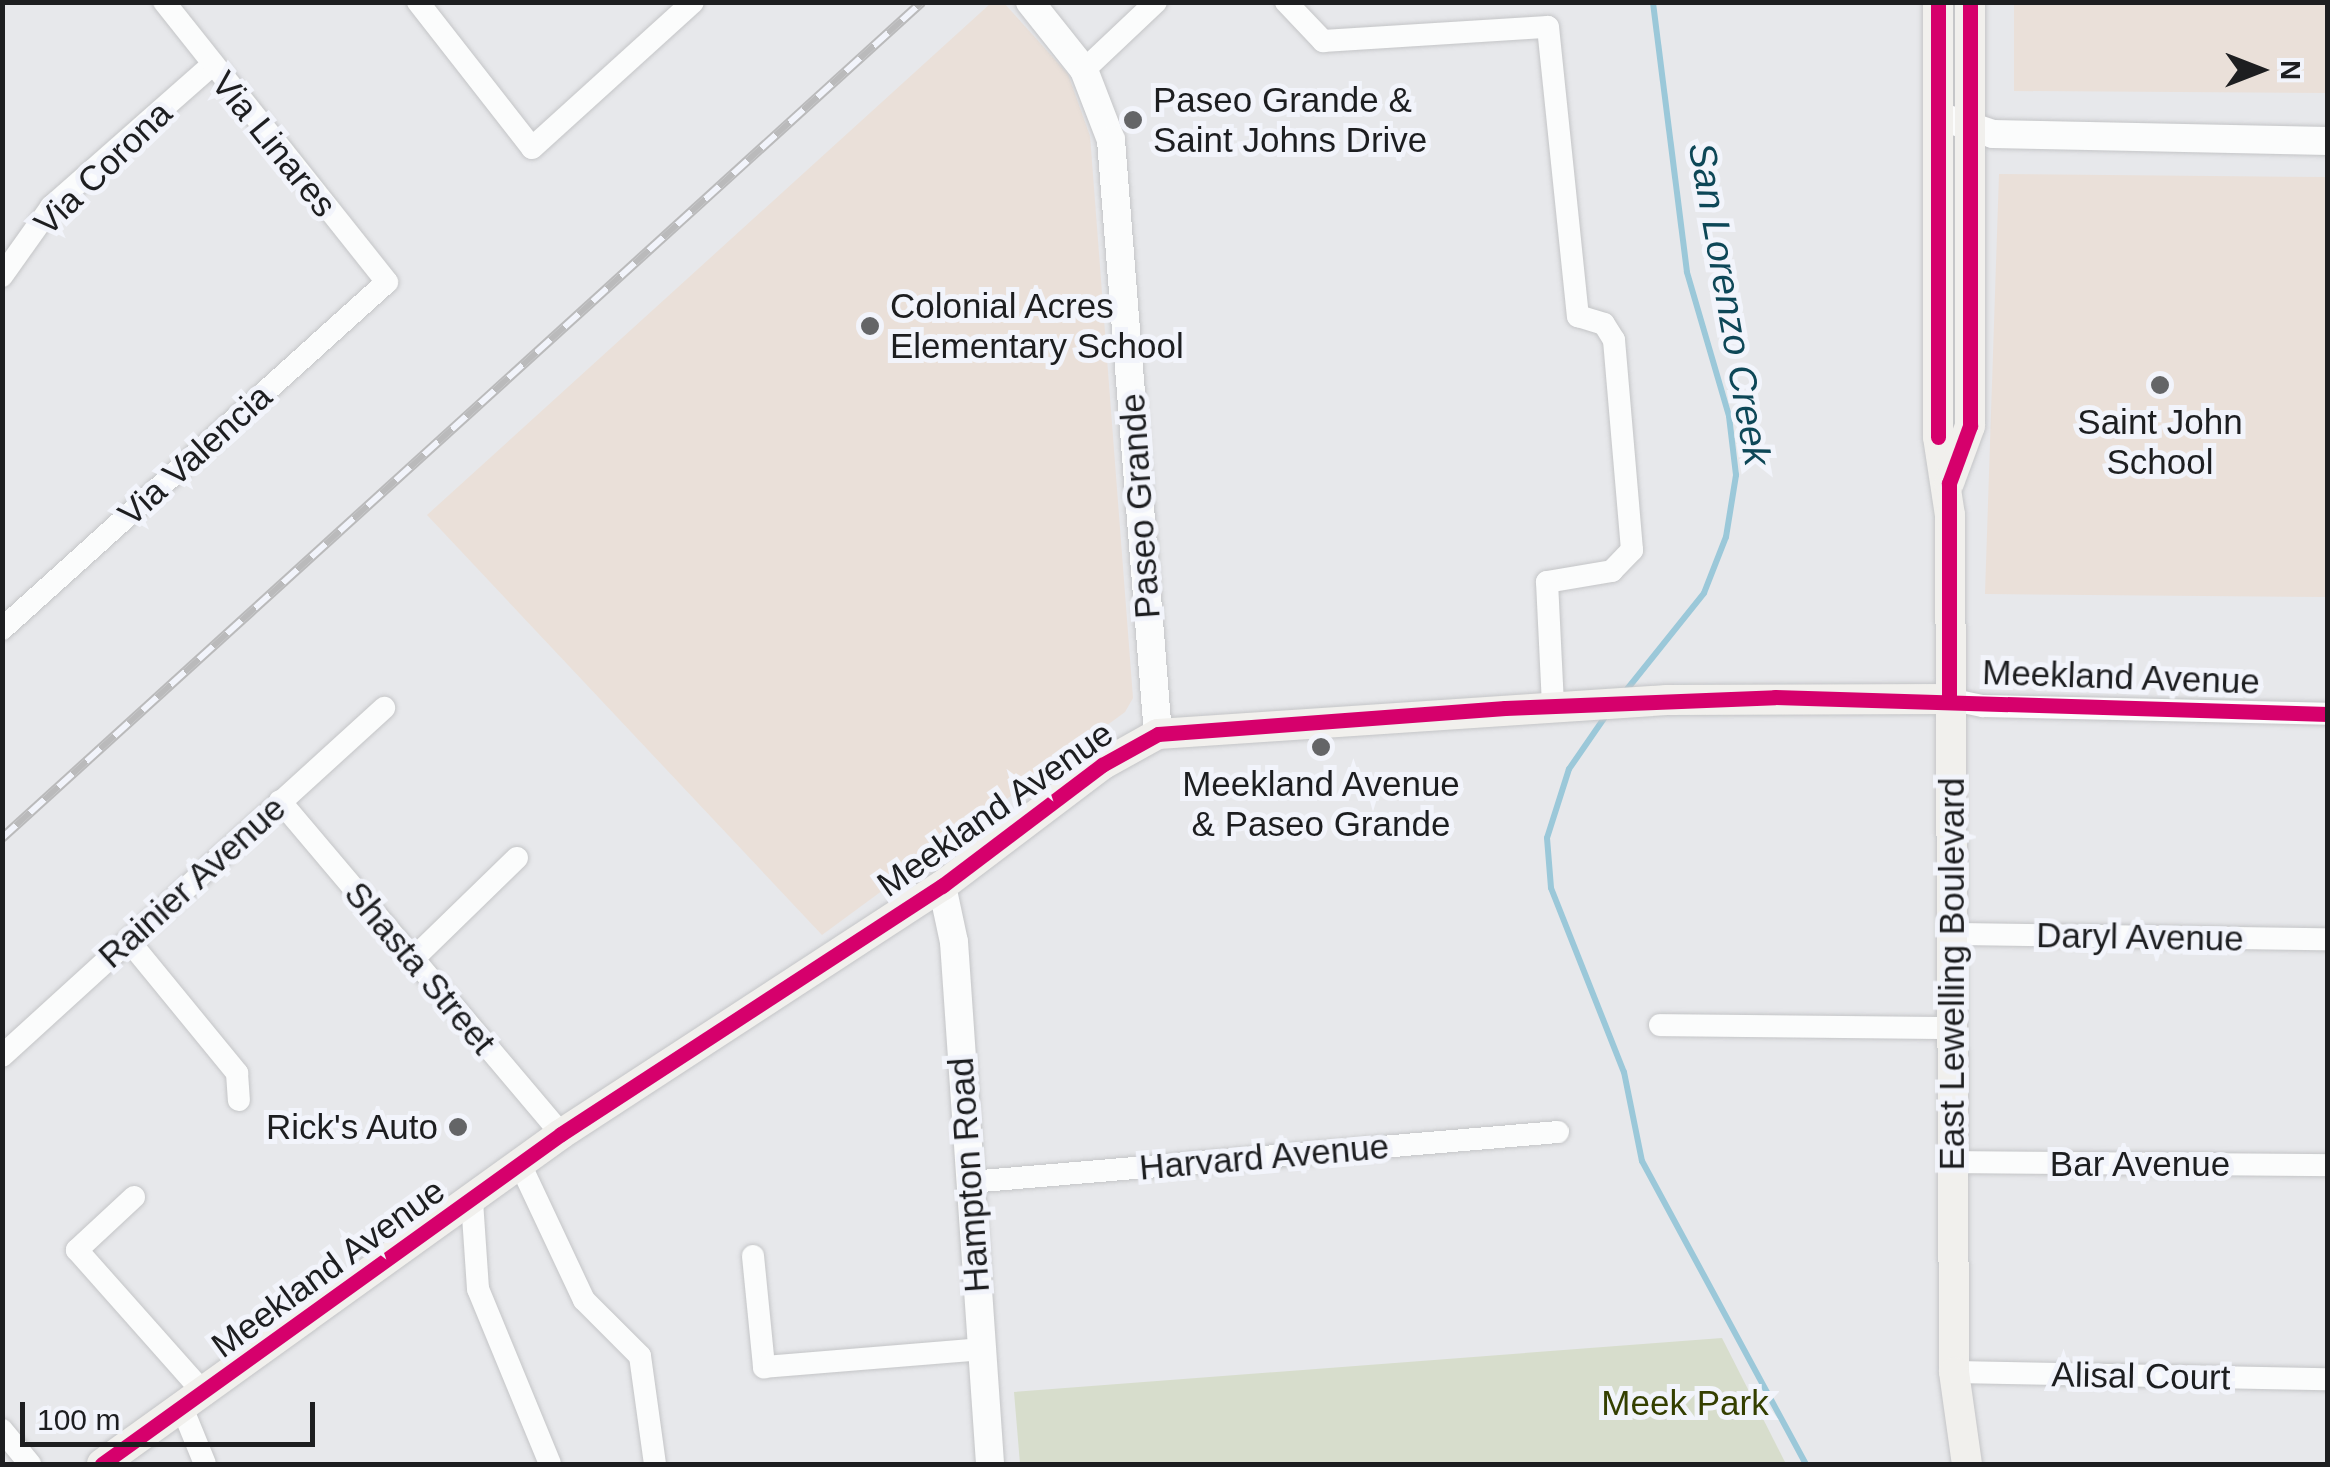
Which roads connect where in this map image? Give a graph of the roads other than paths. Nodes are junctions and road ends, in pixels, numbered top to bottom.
1 (164, 2) edge
2 (418, 2) edge
3 (693, 2) edge
4 (1030, 2) edge
5 (1156, 2) edge
6 (1286, 2) edge
7 (1938, 2) edge
8 (1970, 2) edge
9 (210, 66) junction
10 (1084, 70) junction
11 (1939, 116) junction
12 (1971, 127) junction
13 (2328, 140) edge
14 (2, 276) edge
15 (387, 282) joint
16 (1950, 483) junction
17 (2, 629) edge
18 (1950, 699) junction
19 (1565, 705) junction
20 (384, 708) dead end
21 (2328, 714) edge
22 (1158, 734) junction
23 (280, 801) junction
24 (518, 858) dead end
25 (942, 886) junction
26 (1954, 934) junction
27 (2328, 939) edge
28 (129, 941) junction
29 (412, 958) junction
30 (1660, 1025) dead end
31 (1953, 1028) junction
32 (2, 1056) edge
33 (239, 1100) dead end
34 (1558, 1132) dead end
35 (561, 1134) junction
36 (1954, 1162) junction
37 (520, 1164) junction
38 (2328, 1165) edge
39 (970, 1182) junction
40 (134, 1198) dead end
41 (472, 1201) junction
42 (753, 1256) dead end
43 (981, 1349) junction
44 (1954, 1372) junction
45 (2328, 1379) edge
46 (194, 1402) junction
47 (2, 1430) edge
48 (30, 1464) edge
49 (102, 1464) edge
50 (205, 1464) edge
51 (550, 1464) edge
52 (655, 1464) edge
53 (990, 1464) edge
54 (1967, 1464) edge

1 - 9 street, Via Linares
2 - 3 street
4 - 10 street, Paseo Grande
5 - 10 street
6 - 19 street
7 - 11 main road, East Lewelling Boulevard
8 - 12 main road, East Lewelling Boulevard
9 - 14 street, Via Corona
9 - 15 street, Via Linares
10 - 22 street, Paseo Grande
11 - 12 street
11 - 16 main road, East Lewelling Boulevard
12 - 13 street
12 - 16 main road, East Lewelling Boulevard
15 - 17 street, Via Valencia
16 - 18 main road, East Lewelling Boulevard
18 - 19 main road, Meekland Avenue
18 - 21 street, Meekland Avenue
18 - 26 main road, East Lewelling Boulevard
19 - 22 main road, Meekland Avenue
20 - 23 street, Rainier Avenue
22 - 25 main road, Meekland Avenue
23 - 28 street, Rainier Avenue
23 - 29 street, Shasta Street
24 - 29 street
25 - 35 main road, Meekland Avenue
25 - 39 street, Hampton Road
26 - 27 street, Daryl Avenue
26 - 31 main road, East Lewelling Boulevard
28 - 32 street, Rainier Avenue
28 - 33 street
29 - 35 street, Shasta Street
30 - 31 street
31 - 36 main road, East Lewelling Boulevard
34 - 39 street, Harvard Avenue
35 - 37 main road, Meekland Avenue
36 - 38 street, Bar Avenue
36 - 44 main road, East Lewelling Boulevard
37 - 41 main road, Meekland Avenue
37 - 52 street
39 - 43 street, Hampton Road
40 - 46 street
41 - 46 main road, Meekland Avenue
41 - 51 street
42 - 43 street
43 - 53 street, Hampton Road
44 - 45 street, Alisal Court
44 - 54 main road, East Lewelling Boulevard
46 - 49 main road, Meekland Avenue
46 - 50 street
47 - 48 street

